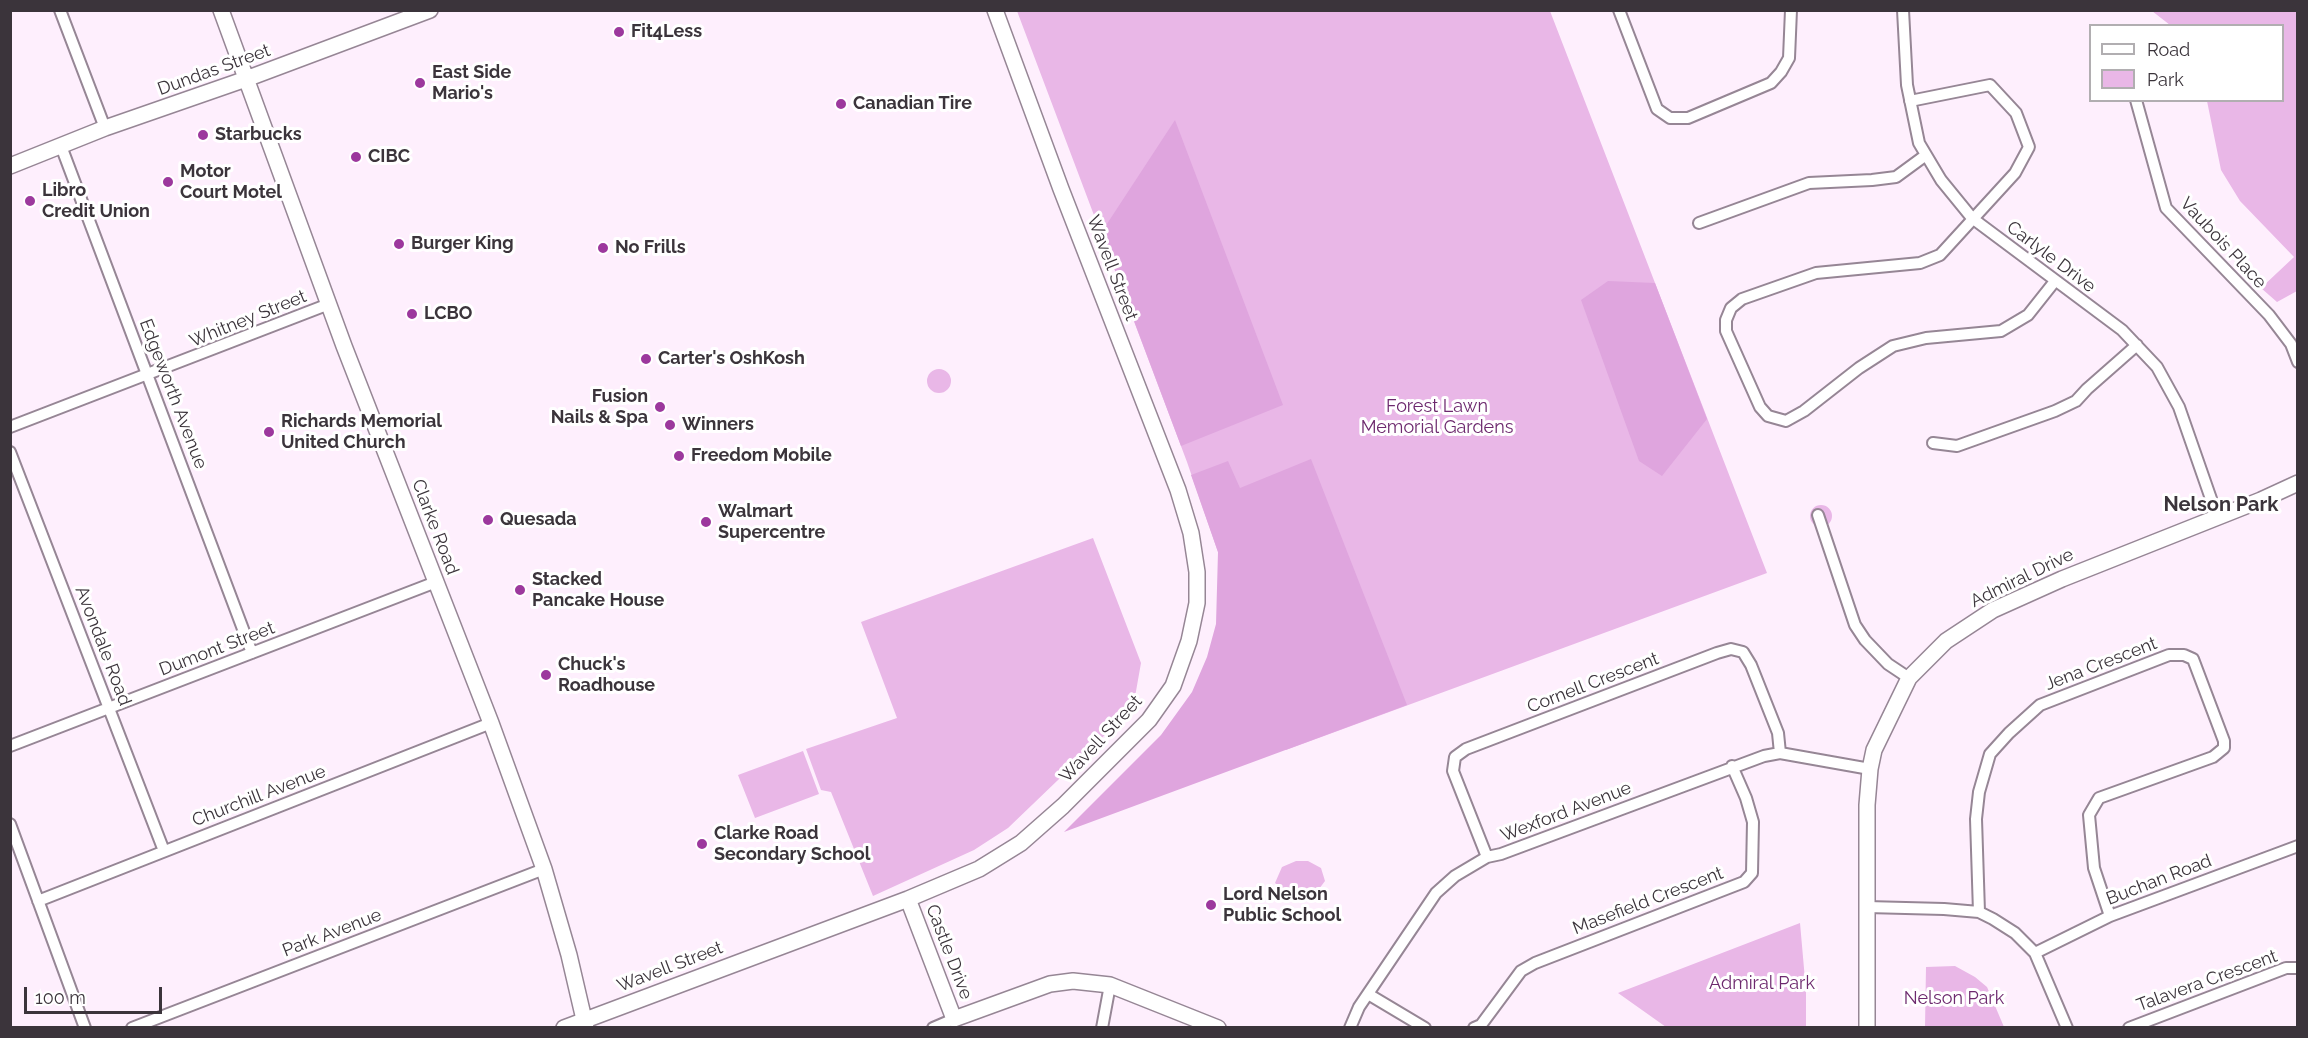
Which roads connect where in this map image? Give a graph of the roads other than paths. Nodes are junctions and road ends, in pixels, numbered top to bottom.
1 (60, 10) edge
2 (221, 10) edge
3 (430, 10) edge
4 (995, 10) edge
5 (1619, 10) edge
6 (1903, 10) edge
7 (1789, 11) edge
8 (246, 79) junction
9 (1910, 101) junction
10 (2137, 102) edge
11 (105, 128) junction
12 (61, 146) junction
13 (1926, 155) junction
14 (10, 166) edge
15 (1972, 218) junction
16 (1699, 223) dead end
17 (2055, 281) junction
18 (329, 304) junction
19 (2137, 345) junction
20 (2298, 362) edge
21 (148, 376) junction
22 (10, 428) edge
23 (1933, 443) dead end
24 (10, 452) edge
25 (2298, 483) edge
26 (1818, 515) dead end
27 (2217, 516) junction
28 (435, 582) junction
29 (252, 653) junction
30 (1909, 678) junction
31 (110, 709) junction
32 (491, 723) junction
33 (10, 746) edge
34 (1780, 753) junction
35 (1732, 766) junction
36 (1870, 769) junction
37 (10, 824) edge
38 (2298, 846) edge
39 (164, 851) junction
40 (1487, 857) junction
41 (544, 869) junction
42 (908, 899) junction
43 (38, 901) junction
44 (1868, 907) junction
45 (1979, 912) junction
46 (2110, 915) junction
47 (2035, 953) junction
48 (2298, 968) edge
49 (1110, 985) junction
50 (1368, 994) junction
51 (954, 1019) junction
52 (585, 1024) edge
53 (85, 1028) edge
54 (132, 1028) edge
55 (564, 1028) edge
56 (933, 1028) edge
57 (1102, 1028) edge
58 (1218, 1028) edge
59 (1350, 1028) edge
60 (1425, 1028) edge
61 (1474, 1028) edge
62 (1867, 1028) edge
63 (2067, 1028) edge
64 (2129, 1028) edge

1 - 11 street
2 - 8 street, Clarke Road
3 - 8 street, Dundas Street
4 - 42 street, Wavell Street
5 - 7 street
6 - 9 street, Carlyle Drive
8 - 11 street, Dundas Street
8 - 18 street, Clarke Road
9 - 13 street, Carlyle Drive
9 - 15 street
10 - 20 street, Vaubois Place
11 - 12 street, Dundas Street
12 - 14 street, Dundas Street
12 - 21 street, Edgeworth Avenue
13 - 15 street, Carlyle Drive
13 - 16 street
15 - 17 street, Carlyle Drive
15 - 17 street
17 - 19 street, Carlyle Drive
18 - 21 street, Whitney Street
18 - 28 street, Clarke Road
19 - 23 street
19 - 27 street, Carlyle Drive
21 - 22 street, Whitney Street
21 - 29 street, Edgeworth Avenue
24 - 31 street, Avondale Road
25 - 27 street, Admiral Drive
26 - 30 street
27 - 30 street, Admiral Drive
28 - 29 street, Dumont Street
28 - 32 street, Clarke Road
29 - 31 street, Dumont Street
30 - 36 street, Admiral Drive
31 - 33 street, Dumont Street
31 - 39 street, Avondale Road
32 - 39 street, Churchill Avenue
32 - 41 street, Clarke Road
34 - 35 street, Wexford Avenue
34 - 36 street, Wexford Avenue
34 - 40 street, Cornell Crescent
35 - 40 street, Wexford Avenue
35 - 61 street, Masefield Crescent
36 - 44 street, Admiral Drive
37 - 43 street
38 - 46 street, Buchan Road
39 - 43 street, Churchill Avenue
40 - 50 street, Wexford Avenue
41 - 52 street, Clarke Road
41 - 54 street, Park Avenue
42 - 51 street, Castle Drive
42 - 52 street, Wavell Street
43 - 53 street
44 - 45 street
44 - 62 street, Admiral Drive
45 - 46 street, Jena Crescent
45 - 47 street
46 - 47 street, Buchan Road
47 - 63 street
48 - 64 street, Talavera Crescent
49 - 51 street
49 - 57 street
49 - 58 street
50 - 59 street, Wexford Avenue
50 - 60 street
51 - 56 street
52 - 55 street, Wavell Street

